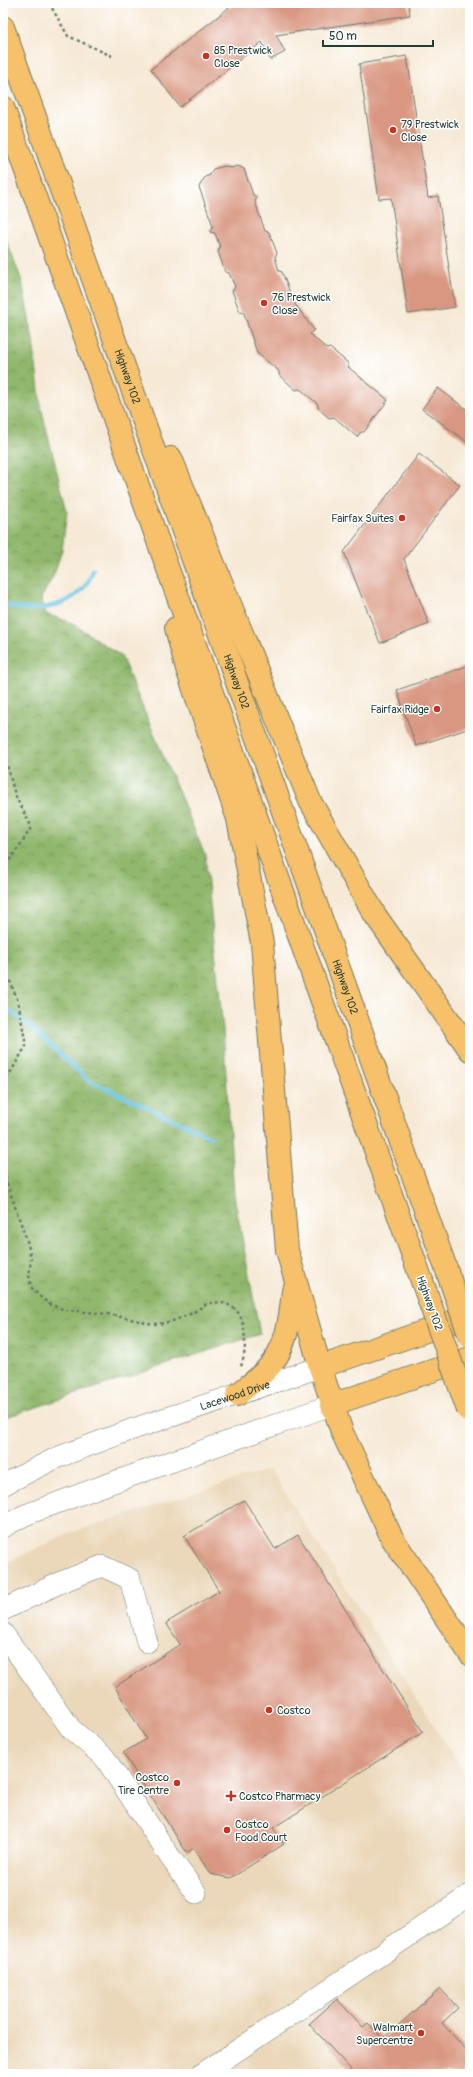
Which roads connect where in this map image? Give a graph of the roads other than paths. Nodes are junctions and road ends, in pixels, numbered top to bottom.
1 (3, 27) edge
2 (3, 107) edge
3 (53, 168) junction
4 (145, 507) junction
5 (470, 1050) edge
6 (294, 1280) junction
7 (470, 1316) edge
8 (470, 1337) edge
9 (470, 1358) edge
10 (320, 1368) junction
11 (237, 1395) junction
12 (331, 1405) junction
13 (469, 1412) edge
14 (3, 1485) edge
15 (3, 1527) edge
16 (3, 1610) edge
17 (3, 1633) edge
18 (147, 1642) dead end
19 (470, 1654) edge
20 (196, 1893) dead end
21 (470, 1895) edge
22 (202, 2074) edge

1 - 3 main road, Highway 102
2 - 4 main road, Highway 102
3 - 5 main road
3 - 8 main road, Highway 102, bridge
4 - 6 main road
4 - 13 main road, Highway 102, bridge
6 - 10 main road
6 - 11 main road
7 - 10 main road, Lacewood Drive
9 - 12 main road
10 - 11 street, Lacewood Drive
10 - 12 main road
11 - 14 street, Lacewood Drive
12 - 15 street
12 - 19 main road
16 - 18 street
17 - 20 street
21 - 22 street

